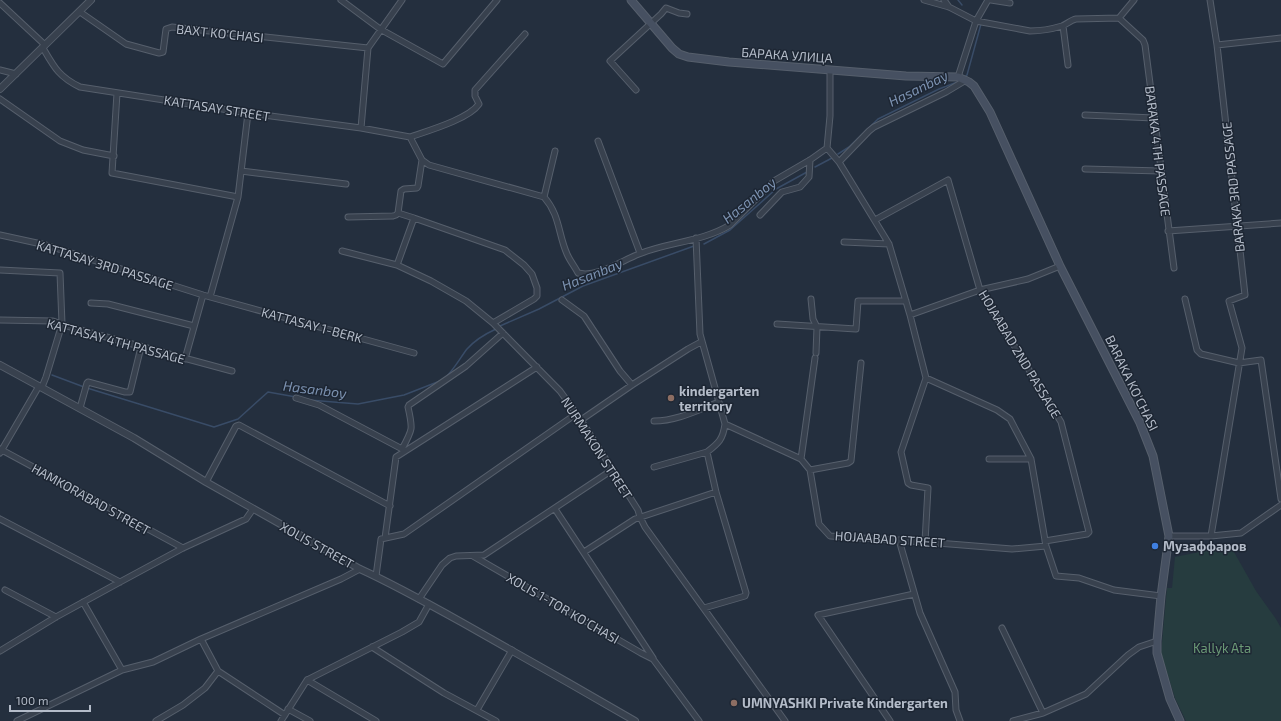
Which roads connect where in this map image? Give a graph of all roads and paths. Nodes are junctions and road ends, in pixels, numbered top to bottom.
1 (91, 0) edge
2 (341, 0) edge
3 (402, 0) edge
4 (497, 0) edge
5 (631, 0) edge
6 (924, 0) edge
7 (944, 0) edge
8 (990, 0) edge
9 (1134, 0) edge
10 (1210, 0) edge
11 (0, 3) edge
12 (1010, 3) dead end
13 (949, 7) junction
14 (80, 12) junction
15 (688, 14) dead end
16 (1119, 18) junction
17 (976, 21) junction
18 (651, 23) junction
19 (1063, 26) junction
20 (380, 29) junction
21 (525, 34) dead end
22 (1281, 38) edge
23 (1217, 45) junction
24 (44, 46) junction
25 (368, 48) junction
26 (1068, 65) dead end
27 (0, 70) edge
28 (830, 70) junction
29 (16, 74) junction
30 (961, 78) junction
31 (0, 90) edge
32 (636, 90) dead end
33 (117, 93) junction
34 (0, 99) edge
35 (248, 113) junction
36 (1085, 114) dead end
37 (1154, 118) junction
38 (361, 128) junction
39 (410, 137) junction
40 (598, 141) dead end
41 (827, 148) junction
42 (555, 151) dead end
43 (114, 156) junction
44 (422, 160) junction
45 (810, 160) junction
46 (839, 162) junction
47 (1085, 169) dead end
48 (241, 171) junction
49 (1161, 171) junction
50 (346, 184) dead end
51 (238, 197) junction
52 (544, 197) junction
53 (398, 213) junction
54 (760, 215) dead end
55 (348, 217) dead end
56 (414, 218) junction
57 (875, 220) junction
58 (1281, 223) edge
59 (1238, 226) junction
60 (1168, 231) junction
61 (0, 235) edge
62 (696, 238) junction
63 (844, 242) dead end
64 (889, 244) junction
65 (342, 251) dead end
66 (640, 253) junction
67 (397, 265) junction
68 (1060, 266) junction
69 (1174, 268) dead end
70 (0, 270) edge
71 (980, 290) junction
72 (203, 295) junction
73 (210, 297) junction
74 (811, 299) dead end
75 (1185, 299) dead end
76 (562, 300) dead end
77 (906, 301) junction
78 (91, 303) dead end
79 (910, 315) junction
80 (0, 320) edge
81 (494, 322) junction
82 (62, 324) junction
83 (777, 324) dead end
84 (194, 326) junction
85 (818, 327) junction
86 (503, 333) junction
87 (701, 342) junction
88 (141, 347) junction
89 (414, 353) dead end
90 (185, 359) junction
91 (861, 363) dead end
92 (1239, 363) junction
93 (0, 365) edge
94 (536, 367) junction
95 (232, 372) dead end
96 (926, 378) junction
97 (632, 385) junction
98 (41, 387) junction
99 (296, 398) dead end
100 (719, 402) junction
101 (80, 408) junction
102 (576, 414) junction
103 (581, 420) junction
104 (654, 421) dead end
105 (725, 424) junction
106 (404, 450) junction
107 (1, 451) edge
108 (707, 452) junction
109 (989, 459) dead end
110 (1031, 459) junction
111 (802, 460) junction
112 (654, 467) dead end
113 (612, 470) junction
114 (810, 470) junction
115 (206, 482) junction
116 (716, 492) junction
117 (1281, 500) edge
118 (1281, 505) edge
119 (390, 506) junction
120 (555, 508) junction
121 (253, 509) junction
122 (640, 517) junction
123 (0, 519) edge
124 (1169, 536) junction
125 (1211, 536) junction
126 (385, 538) junction
127 (899, 540) junction
128 (924, 542) junction
129 (1045, 544) junction
130 (183, 548) junction
131 (584, 552) junction
132 (473, 556) junction
133 (360, 569) junction
134 (376, 576) junction
135 (120, 582) junction
136 (5, 590) dead end
137 (914, 594) junction
138 (1161, 596) junction
139 (419, 599) junction
140 (83, 602) junction
141 (429, 604) junction
142 (704, 608) junction
143 (56, 617) junction
144 (1002, 628) dead end
145 (201, 639) junction
146 (1156, 641) junction
147 (372, 647) junction
148 (512, 650) junction
149 (0, 651) edge
150 (653, 659) junction
151 (122, 670) junction
152 (218, 671) junction
153 (307, 680) junction
154 (288, 709) junction
155 (477, 710) junction
156 (1043, 713) junction
157 (285, 715) junction
158 (17, 721) edge
159 (156, 721) edge
160 (281, 721) edge
161 (310, 721) edge
162 (376, 721) edge
163 (496, 721) edge
164 (635, 721) edge
165 (699, 721) edge
166 (785, 721) edge
167 (890, 721) edge
168 (960, 721) edge
169 (1013, 721) edge
170 (1180, 721) edge

1 - 14 street
2 - 20 street
3 - 20 street
4 - 20 street
5 - 18 main road, БАРАКА УЛИЦА
6 - 13 street
7 - 13 street
8 - 12 street
8 - 17 street
9 - 16 street
10 - 23 street, BARAKA 3RD PASSAGE
11 - 24 street, KATTASAY STREET
13 - 17 street
14 - 24 street
14 - 25 street, BAXT KO'CHASI
15 - 18 street
16 - 19 street
16 - 37 street, BARAKA 4TH PASSAGE
17 - 19 street
17 - 30 street
18 - 28 main road, БАРАКА УЛИЦА
18 - 32 street
19 - 26 street
20 - 25 street
21 - 39 street
22 - 23 street
23 - 59 street, BARAKA 3RD PASSAGE
24 - 29 street
24 - 33 street, KATTASAY STREET
25 - 38 street
27 - 29 street
28 - 30 main road, БАРАКА УЛИЦА
28 - 41 street
29 - 31 street
30 - 46 street
30 - 68 main road, BARAKA KO'CHASI
33 - 35 street, KATTASAY STREET
33 - 43 street
34 - 43 street
35 - 38 street, KATTASAY STREET
35 - 48 street
36 - 37 street
37 - 49 street, BARAKA 4TH PASSAGE
38 - 39 street, KATTASAY STREET
39 - 44 street
40 - 66 street
41 - 45 street
41 - 46 street
42 - 52 street
43 - 51 street
44 - 52 street
44 - 53 street
45 - 54 street
45 - 62 street
46 - 57 street
47 - 49 street
48 - 50 street
48 - 51 street
49 - 60 street, BARAKA 4TH PASSAGE
51 - 73 street
52 - 66 street
53 - 55 street
53 - 56 street
56 - 67 street
56 - 81 street
57 - 64 street
57 - 71 street, HOJAABAD 2ND PASSAGE
58 - 59 street, BARAKA 4TH PASSAGE
59 - 60 street, BARAKA 4TH PASSAGE
59 - 92 street, BARAKA 3RD PASSAGE
60 - 69 street
61 - 72 street, KATTASAY 3RD PASSAGE
62 - 66 street
62 - 87 street
63 - 64 street
64 - 77 street
65 - 67 street, NURMAKON STREET
67 - 81 street, NURMAKON STREET
68 - 71 street
68 - 124 main road, BARAKA KO'CHASI
70 - 82 street
71 - 79 street
71 - 129 street, HOJAABAD 2ND PASSAGE
72 - 73 street, KATTASAY 3RD PASSAGE
72 - 84 street
73 - 89 street, KATTASAY 1-BERK
74 - 85 street
75 - 92 street
76 - 97 street
77 - 79 street
77 - 85 street
78 - 84 street
79 - 96 street
80 - 82 street, KATTASAY 4TH PASSAGE
81 - 86 street, NURMAKON STREET
82 - 88 street, KATTASAY 4TH PASSAGE
82 - 98 street
83 - 85 street
84 - 90 street
85 - 111 street
86 - 94 street, NURMAKON STREET
86 - 106 street
87 - 97 street
87 - 100 street
88 - 90 street, KATTASAY 4TH PASSAGE
88 - 101 street
90 - 95 street, KATTASAY 4TH PASSAGE
91 - 114 street
92 - 117 street
92 - 125 street
93 - 98 street, XOLIS STREET
94 - 102 street, NURMAKON STREET
94 - 106 street
96 - 110 street
96 - 128 street
97 - 103 street
98 - 101 street, XOLIS STREET
98 - 107 street
99 - 106 street
100 - 104 street
100 - 105 street
101 - 115 street, XOLIS STREET
102 - 103 street, NURMAKON STREET
102 - 126 street
103 - 113 street, NURMAKON STREET
105 - 108 street
105 - 111 street, HOJAABAD STREET
106 - 119 street
107 - 130 street, HAMKORABAD STREET
108 - 112 street
108 - 116 street
109 - 110 street
110 - 129 street
111 - 114 street, HOJAABAD STREET
113 - 120 street
113 - 122 street, NURMAKON STREET
114 - 127 street, HOJAABAD STREET
115 - 119 street
115 - 121 street, XOLIS STREET
116 - 122 street
116 - 142 street
118 - 125 street
119 - 126 street
120 - 131 street, XOLIS 1-TOR KO'CHASI
120 - 132 street
121 - 130 street
121 - 133 street, XOLIS STREET
122 - 131 street
122 - 142 street, NURMAKON STREET
123 - 135 street
124 - 125 street
124 - 138 main road, BARAKA KO'CHASI
126 - 134 street
127 - 128 street, HOJAABAD STREET
127 - 137 street
128 - 129 street, HOJAABAD STREET
129 - 138 street
130 - 135 street
131 - 150 street, XOLIS 1-TOR KO'CHASI
132 - 139 street
132 - 150 street, XOLIS 1-TOR KO'CHASI
133 - 134 street, XOLIS STREET
133 - 145 street
134 - 139 street, XOLIS STREET
135 - 140 street
136 - 143 street
137 - 167 street
137 - 168 street
138 - 146 main road, BARAKA KO'CHASI
139 - 141 street, XOLIS STREET
140 - 143 street
140 - 151 street
141 - 147 street
141 - 148 street, XOLIS STREET
142 - 166 street, NURMAKON STREET
143 - 149 street
144 - 156 street
145 - 151 street
145 - 152 street
146 - 156 street
146 - 170 main road, BARAKA KO'CHASI
147 - 153 street
147 - 155 street
148 - 155 street
148 - 164 street, XOLIS STREET
150 - 165 street, XOLIS 1-TOR KO'CHASI
151 - 158 street
152 - 157 street
152 - 159 street
153 - 154 street
153 - 162 street
154 - 157 street
154 - 161 street
155 - 163 street
156 - 169 street
157 - 160 street

